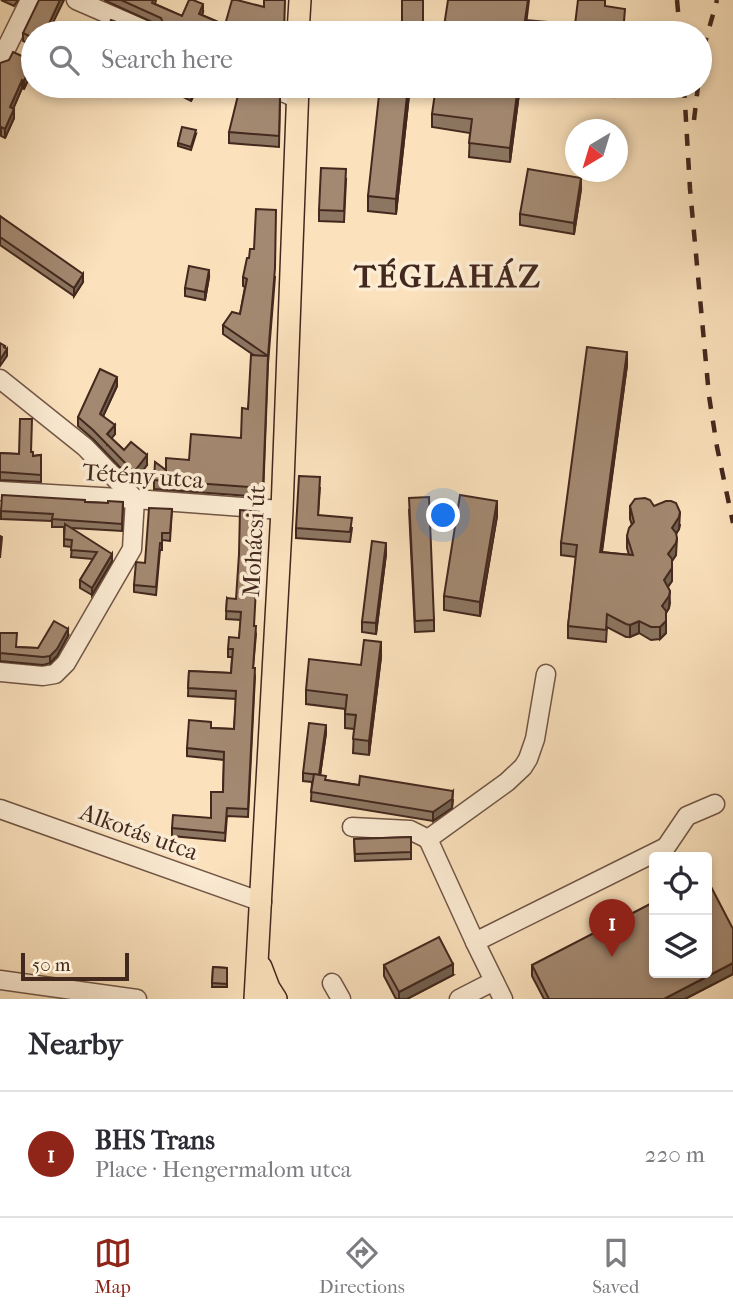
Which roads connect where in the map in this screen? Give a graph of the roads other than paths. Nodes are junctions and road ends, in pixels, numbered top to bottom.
1 (30, 0) edge
2 (76, 0) edge
3 (300, 0) edge
4 (124, 21) edge
5 (299, 21) edge
6 (0, 61) edge
7 (298, 98) edge
8 (0, 379) edge
9 (0, 491) edge
10 (135, 499) junction
11 (282, 510) junction
12 (0, 672) edge
13 (546, 674) dead end
14 (715, 804) dead end
15 (0, 808) edge
16 (352, 827) dead end
17 (428, 839) junction
18 (261, 902) junction
19 (475, 942) junction
20 (259, 962) junction
21 (0, 980) edge
22 (494, 982) junction
23 (332, 983) dead end
24 (137, 999) edge
25 (256, 999) edge
26 (275, 999) edge
27 (341, 999) edge
28 (459, 999) edge
29 (503, 999) edge

1 - 6 street
2 - 4 street
3 - 5 main road
7 - 11 main road, Mohácsi út
8 - 10 street
9 - 10 street, Tétény utca
10 - 11 street, Tétény utca
10 - 12 street
11 - 18 main road, Mohácsi út
13 - 17 street
14 - 19 street
15 - 18 street, Alkotás utca
16 - 17 street
17 - 19 street
18 - 20 main road, Mohácsi út
19 - 22 street
20 - 25 main road, Mohácsi út
20 - 26 main road
21 - 24 street
22 - 28 street
22 - 29 street
23 - 27 street

